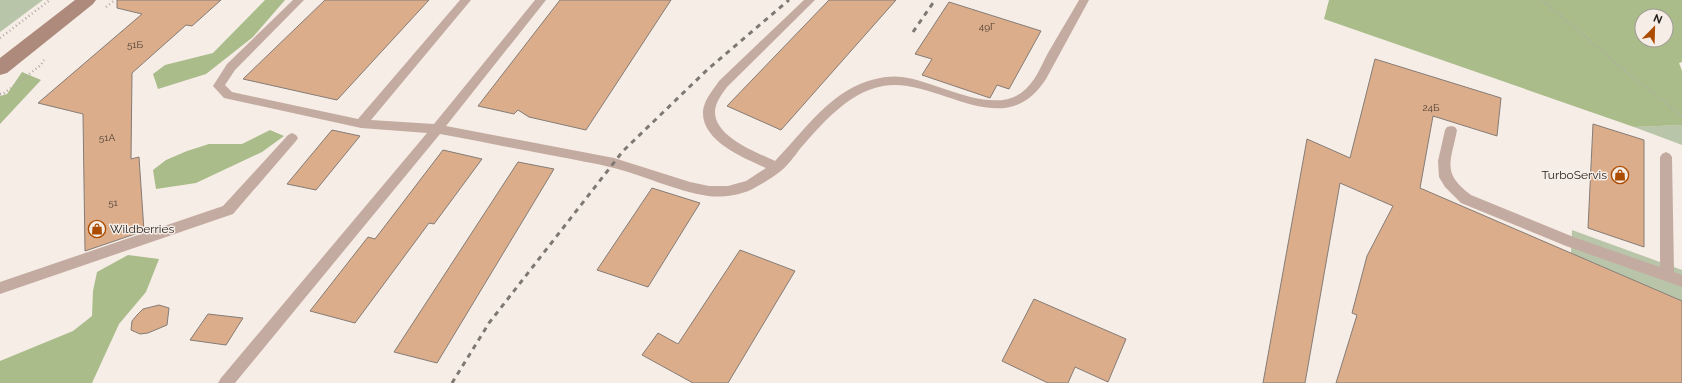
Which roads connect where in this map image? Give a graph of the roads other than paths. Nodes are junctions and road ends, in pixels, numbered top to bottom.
1 (87, 0) edge
2 (299, 0) edge
3 (466, 0) edge
4 (541, 0) edge
5 (810, 0) edge
6 (1084, 0) edge
7 (0, 68) edge
8 (361, 124) junction
9 (437, 128) junction
10 (1451, 130) dead end
11 (292, 138) dead end
12 (1666, 157) dead end
13 (777, 167) junction
14 (1667, 276) junction
15 (1682, 281) edge
16 (0, 288) edge
17 (226, 383) edge

1 - 7 main road
2 - 8 lane
3 - 8 lane
4 - 9 lane
5 - 13 lane
6 - 13 lane
8 - 9 lane
9 - 13 lane
9 - 17 lane
10 - 14 lane
11 - 16 lane
12 - 14 lane
14 - 15 lane

